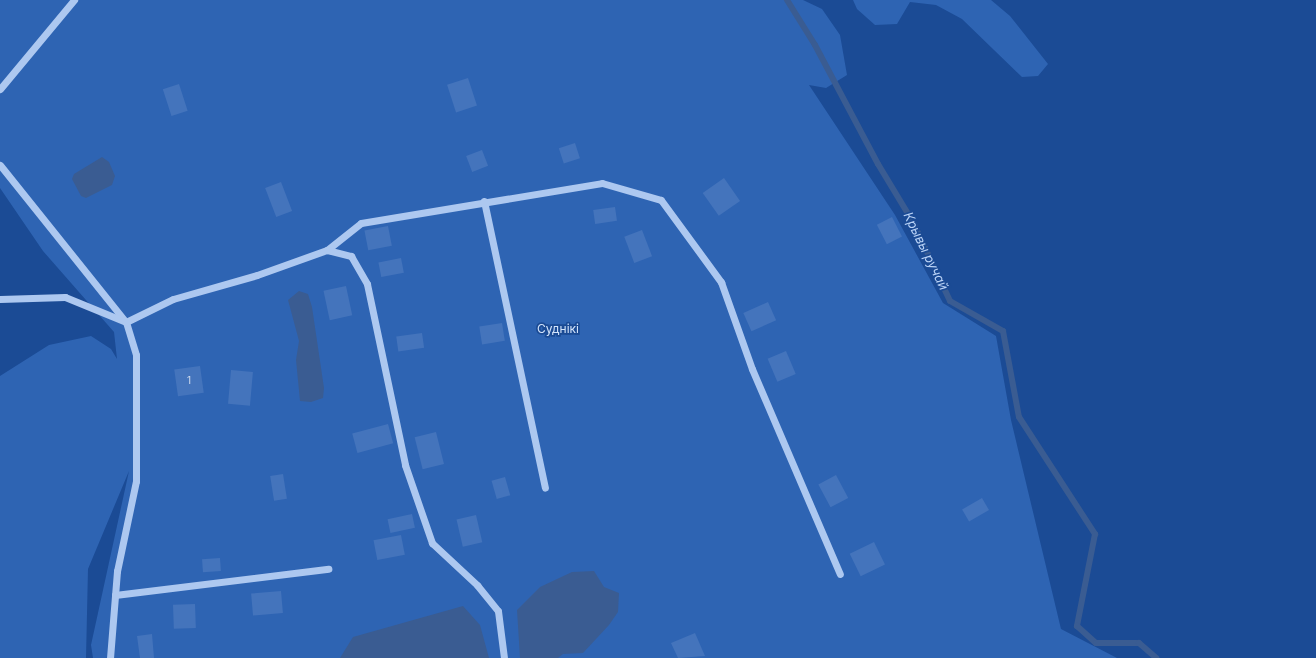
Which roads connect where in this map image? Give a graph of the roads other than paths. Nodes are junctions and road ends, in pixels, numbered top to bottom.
1 (74, 0) edge
2 (0, 89) edge
3 (0, 165) edge
4 (484, 201) junction
5 (327, 250) junction
6 (0, 299) edge
7 (126, 322) junction
8 (545, 488) dead end
9 (328, 569) dead end
10 (840, 574) dead end
11 (115, 595) junction
12 (110, 658) edge
13 (504, 658) edge

1 - 2 street
3 - 7 street
4 - 5 street
4 - 8 street
4 - 10 street
5 - 7 street
5 - 13 street
6 - 7 street
7 - 11 street
9 - 11 street
11 - 12 street

